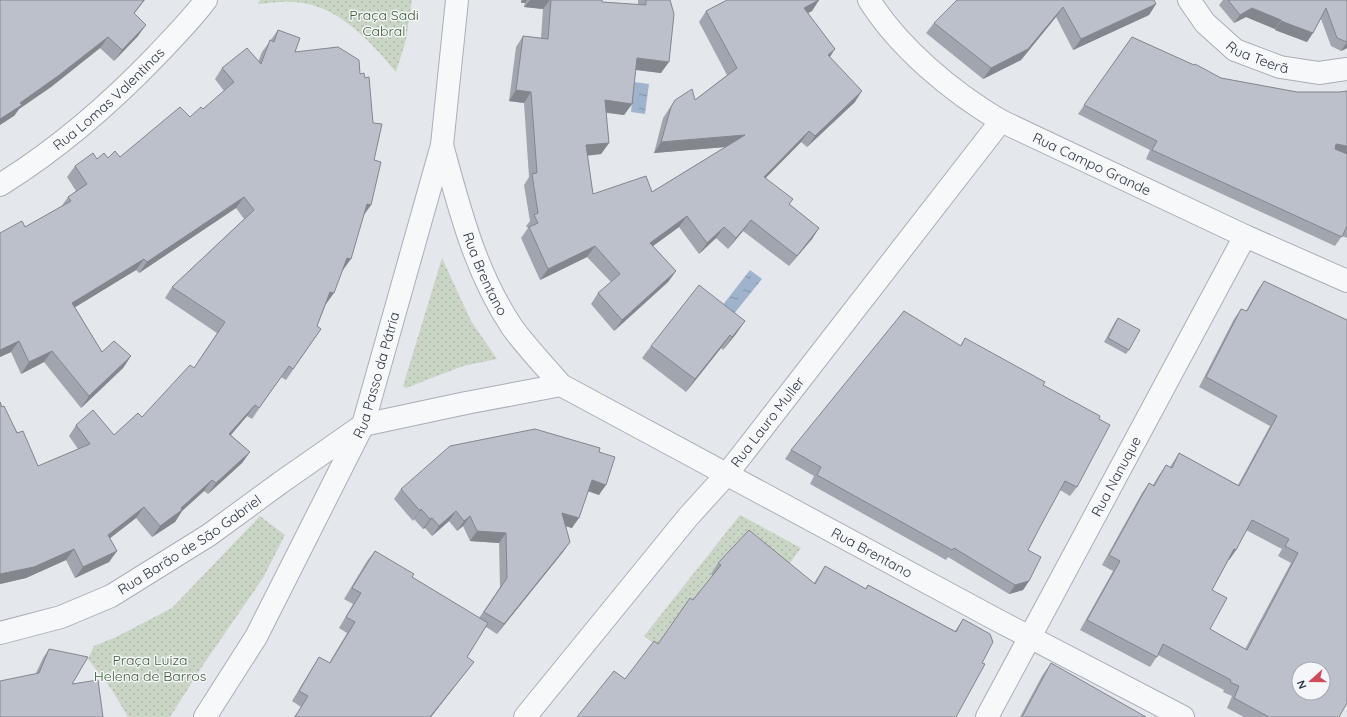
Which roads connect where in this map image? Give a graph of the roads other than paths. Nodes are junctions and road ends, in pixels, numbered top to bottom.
1 (206, 0) edge
2 (457, 0) edge
3 (868, 0) edge
4 (1189, 0) edge
5 (1347, 68) edge
6 (1001, 121) junction
7 (442, 145) junction
8 (0, 185) edge
9 (1245, 236) junction
10 (1347, 281) edge
11 (561, 385) junction
12 (363, 426) junction
13 (727, 474) junction
14 (0, 633) edge
15 (1029, 637) junction
16 (205, 717) edge
17 (525, 717) edge
18 (987, 717) edge
19 (1183, 717) edge

1 - 8 street, Rua Lomas Valentinas
2 - 7 street, Rua Passo da Pátria
3 - 6 street, Rua Campo Grande
4 - 5 street, Rua Teerã
6 - 9 street, Rua Campo Grande
6 - 13 street, Rua Lauro Muller
7 - 11 street, Rua Brentano
7 - 12 street, Rua Passo da Pátria
9 - 10 street, Rua Campo Grande
9 - 15 street, Rua Nanuque
11 - 12 street
11 - 13 street, Rua Brentano
12 - 14 street, Rua Barão de São Gabriel
12 - 16 street, Rua Passo da Pátria
13 - 15 street, Rua Brentano
13 - 17 street, Rua Lauro Muller
15 - 18 street, Rua Nanuque
15 - 19 street, Rua Brentano

